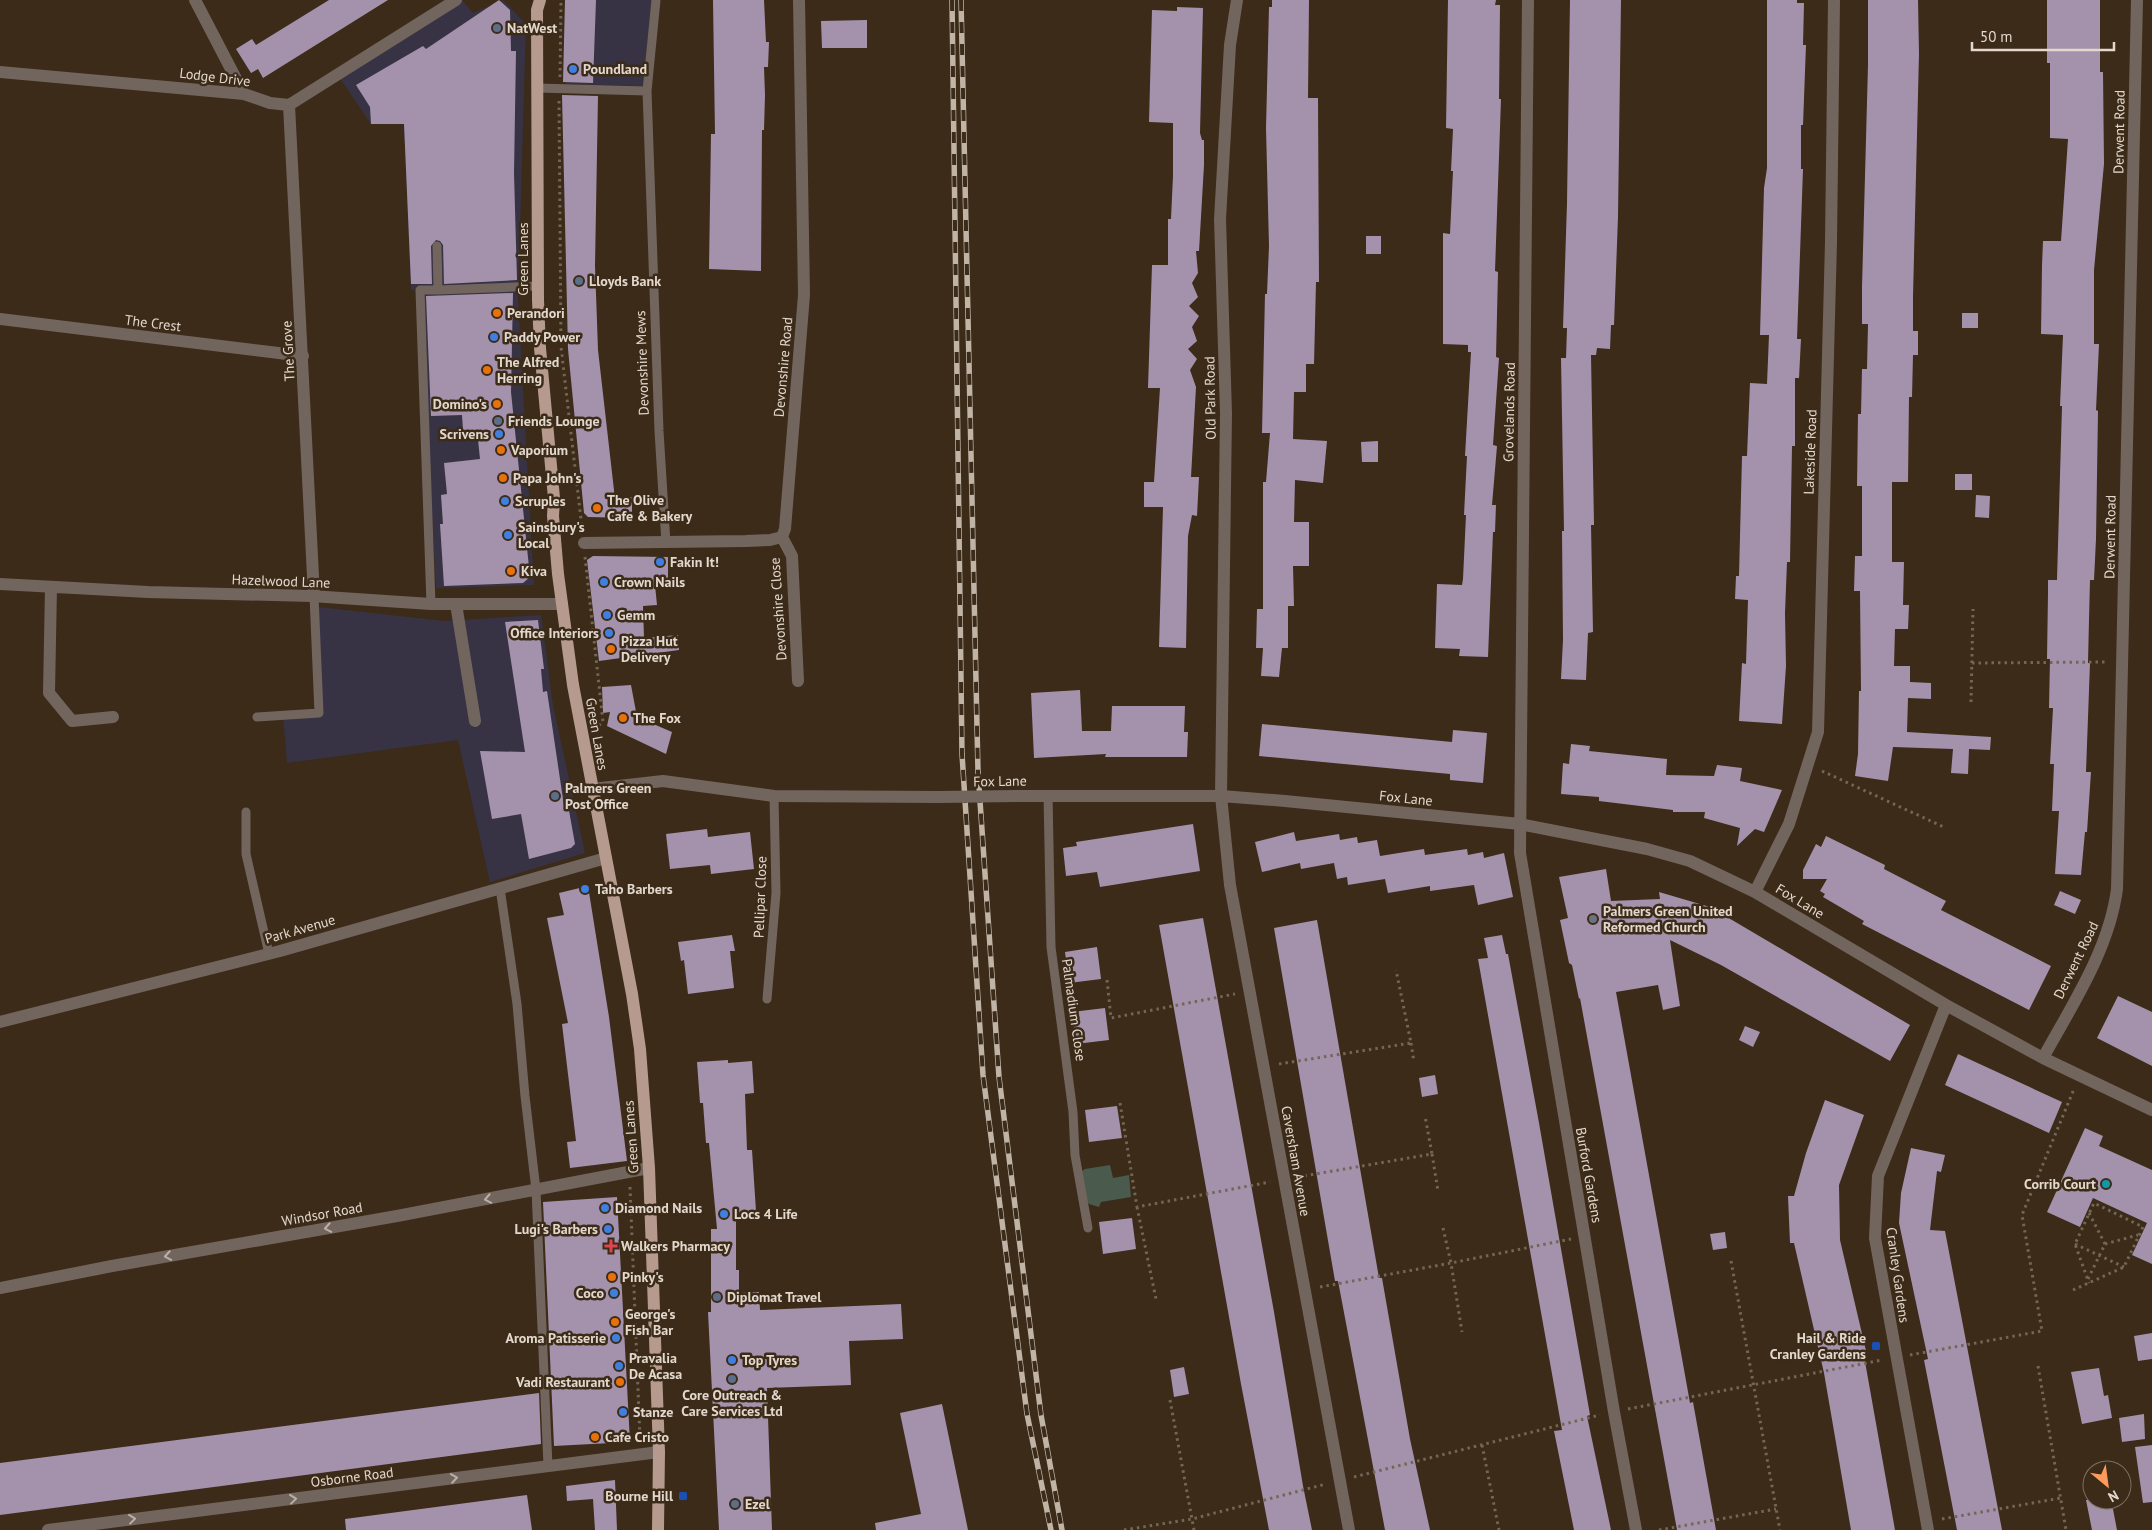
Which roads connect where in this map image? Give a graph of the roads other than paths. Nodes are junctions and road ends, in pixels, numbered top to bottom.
1 (195, 0) edge
2 (456, 0) edge
3 (540, 0) edge
4 (656, 0) edge
5 (799, 0) edge
6 (1237, 0) edge
7 (1528, 0) edge
8 (1834, 0) edge
9 (2137, 0) edge
10 (0, 72) edge
11 (537, 88) junction
12 (646, 91) junction
13 (244, 94) junction
14 (289, 105) junction
15 (437, 246) dead end
16 (539, 286) junction
17 (438, 290) junction
18 (0, 319) edge
19 (303, 356) junction
20 (782, 537) junction
21 (584, 543) road end
22 (666, 543) junction
23 (0, 584) edge
24 (51, 586) junction
25 (314, 596) junction
26 (431, 604) junction
27 (456, 604) junction
28 (562, 604) junction
29 (798, 681) dead end
30 (113, 717) dead end
31 (257, 717) dead end
32 (474, 721) dead end
33 (592, 789) junction
34 (1048, 795) junction
35 (774, 796) junction
36 (1221, 796) junction
37 (246, 812) dead end
38 (1520, 824) junction
39 (606, 858) junction
40 (500, 888) junction
41 (1755, 892) junction
42 (269, 954) junction
43 (767, 999) dead end
44 (1946, 1005) junction
45 (0, 1022) edge
46 (2042, 1058) junction
47 (2152, 1110) edge
48 (649, 1168) junction
49 (536, 1190) junction
50 (1088, 1228) dead end
51 (0, 1288) edge
52 (659, 1452) junction
53 (548, 1466) junction
54 (1927, 1526) edge
55 (48, 1530) edge
56 (658, 1530) edge
57 (1349, 1530) edge
58 (1636, 1530) edge

1 - 13 street
2 - 14 street
3 - 11 main road, Green Lanes
4 - 12 lane, Devonshire Mews
5 - 20 street, Devonshire Road
6 - 36 street, Old Park Road
7 - 38 street, Grovelands Road
8 - 41 street, Lakeside Road
9 - 46 street, Derwent Road
10 - 13 street, Lodge Drive
11 - 12 lane
11 - 16 main road, Green Lanes
12 - 22 lane, Devonshire Mews
13 - 14 street, Lodge Drive
14 - 19 street, The Grove
15 - 17 lane
16 - 17 lane
16 - 28 main road, Green Lanes
17 - 26 lane
18 - 19 street, The Crest
19 - 25 street, The Grove
20 - 22 street
20 - 29 street, Devonshire Close
21 - 22 street
23 - 24 street, Hazelwood Lane
24 - 25 street, Hazelwood Lane
24 - 30 street
25 - 26 street, Hazelwood Lane
25 - 31 lane
26 - 27 street, Hazelwood Lane
27 - 28 street, Hazelwood Lane
27 - 32 street
28 - 33 main road, Green Lanes
33 - 35 street, Fox Lane
33 - 39 main road, Green Lanes
34 - 35 street, Fox Lane, bridge
34 - 36 street, Fox Lane
34 - 50 lane, Palmadium Close
35 - 43 lane, Pellipar Close
36 - 38 street, Fox Lane
36 - 57 street, Caversham Avenue
37 - 42 lane
38 - 41 street, Fox Lane
38 - 58 street, Burford Gardens
39 - 40 street, Park Avenue
39 - 48 main road, Green Lanes
40 - 42 street, Park Avenue
40 - 49 lane
41 - 44 street, Fox Lane
42 - 45 street, Park Avenue
44 - 46 street, Fox Lane
44 - 54 street, Cranley Gardens
46 - 47 street, Fox Lane
48 - 49 street, Windsor Road
48 - 52 main road, Green Lanes
49 -> 51 street, Windsor Road
49 - 53 lane
52 - 53 street, Osborne Road
52 - 56 main road, Green Lanes
55 -> 53 street, Osborne Road

